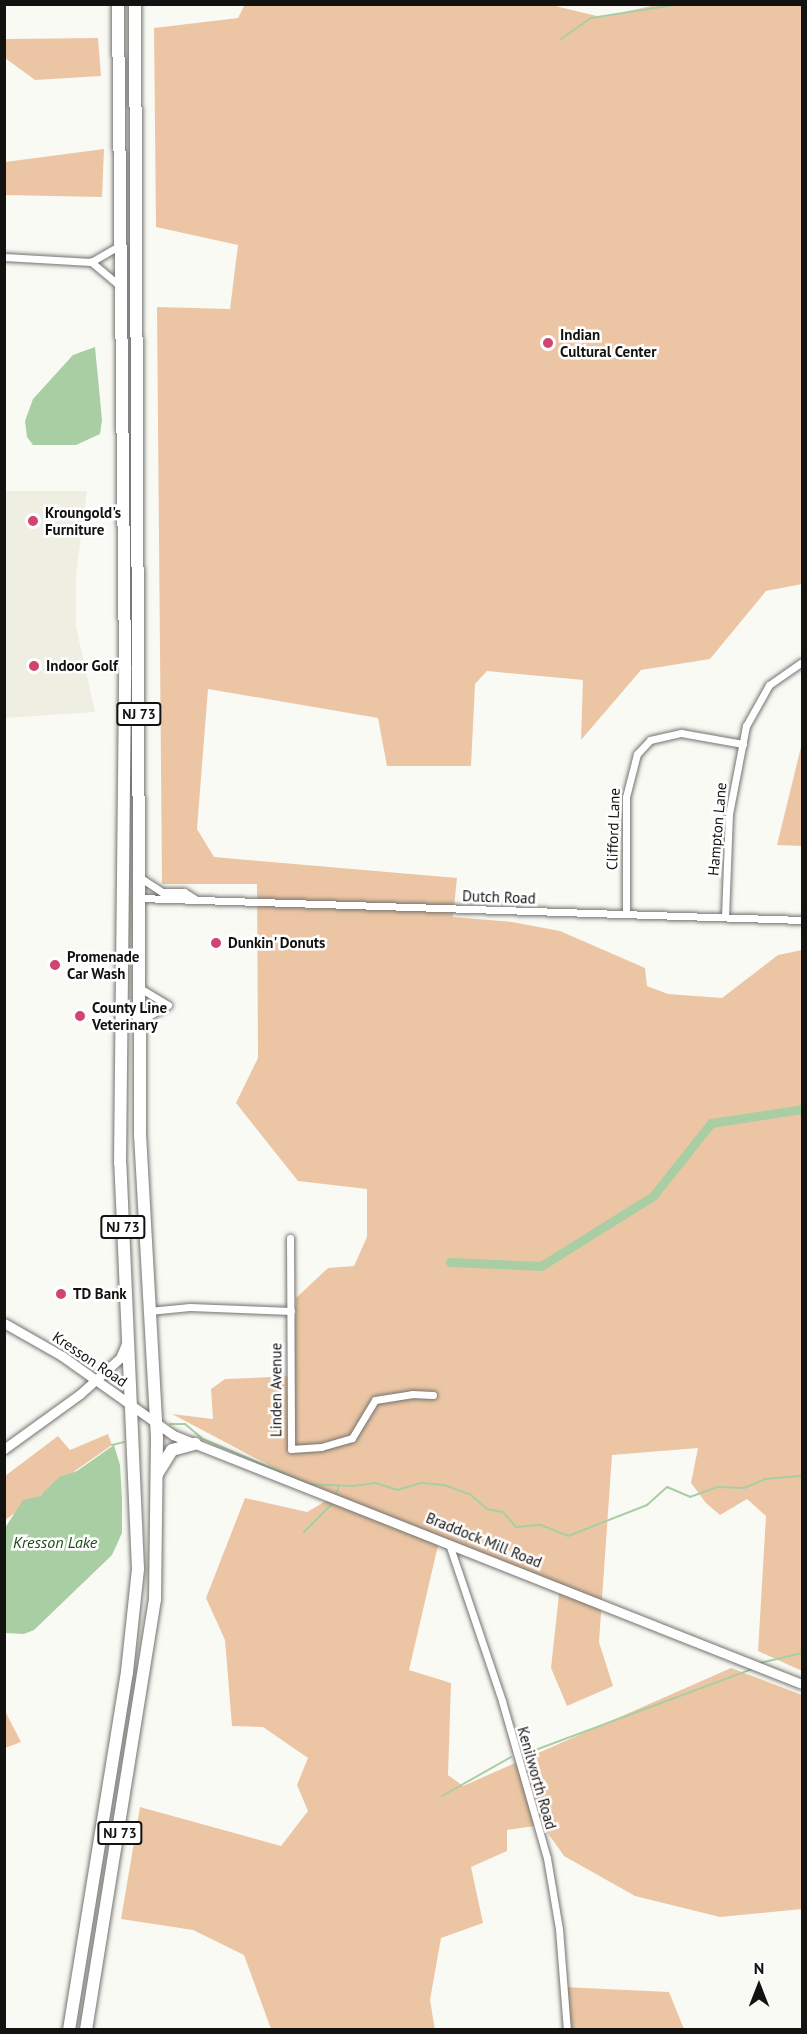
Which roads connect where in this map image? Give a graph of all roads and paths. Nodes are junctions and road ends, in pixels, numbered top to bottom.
1 (118, 4) edge
2 (135, 4) edge
3 (120, 245) junction
4 (4, 257) edge
5 (92, 262) junction
6 (120, 286) junction
7 (802, 662) edge
8 (743, 744) junction
9 (123, 854) junction
10 (139, 877) junction
11 (139, 898) junction
12 (195, 899) junction
13 (626, 914) junction
14 (725, 917) junction
15 (802, 920) edge
16 (140, 988) junction
17 (140, 1021) junction
18 (290, 1238) dead end
19 (149, 1311) junction
20 (291, 1311) junction
21 (4, 1323) edge
22 (129, 1334) junction
23 (94, 1377) junction
24 (433, 1395) dead end
25 (133, 1406) junction
26 (156, 1423) junction
27 (195, 1444) junction
28 (4, 1449) edge
29 (155, 1478) junction
30 (448, 1541) junction
31 (802, 1684) edge
32 (69, 2030) edge
33 (86, 2030) edge
34 (567, 2030) edge

1 - 3 highway, NJ 73
2 - 10 highway, NJ 73
3 - 5 street
3 - 6 highway, NJ 73
4 - 5 street
5 - 6 street
6 - 9 highway, NJ 73
7 - 8 street, Hampton Lane
8 - 13 street, Clifford Lane
8 - 14 street, Hampton Lane
9 - 11 highway
9 - 22 highway, NJ 73
10 - 11 highway, NJ 73
10 - 12 street, Dutch Road
11 - 12 street, Dutch Road
11 - 16 highway, NJ 73
12 - 13 street, Dutch Road
13 - 14 street, Dutch Road
14 - 15 street, Dutch Road
16 - 17 highway, NJ 73
16 - 17 street
17 - 19 highway, NJ 73
18 - 20 street, Linden Avenue
19 - 20 street
19 - 26 highway, NJ 73
20 - 24 street, Linden Avenue
21 - 23 street, Kresson Road
22 - 23 street
22 - 25 highway, NJ 73
23 - 25 street, Kresson Road
23 - 28 street
25 - 26 street, Kresson Road
25 - 32 highway, NJ 73
26 - 27 street, Braddock Mill Road
26 - 29 highway, NJ 73
27 - 29 highway
27 - 30 street, Braddock Mill Road
29 - 33 highway, NJ 73
30 - 31 street, Braddock Mill Road
30 - 34 street, Kenilworth Road

